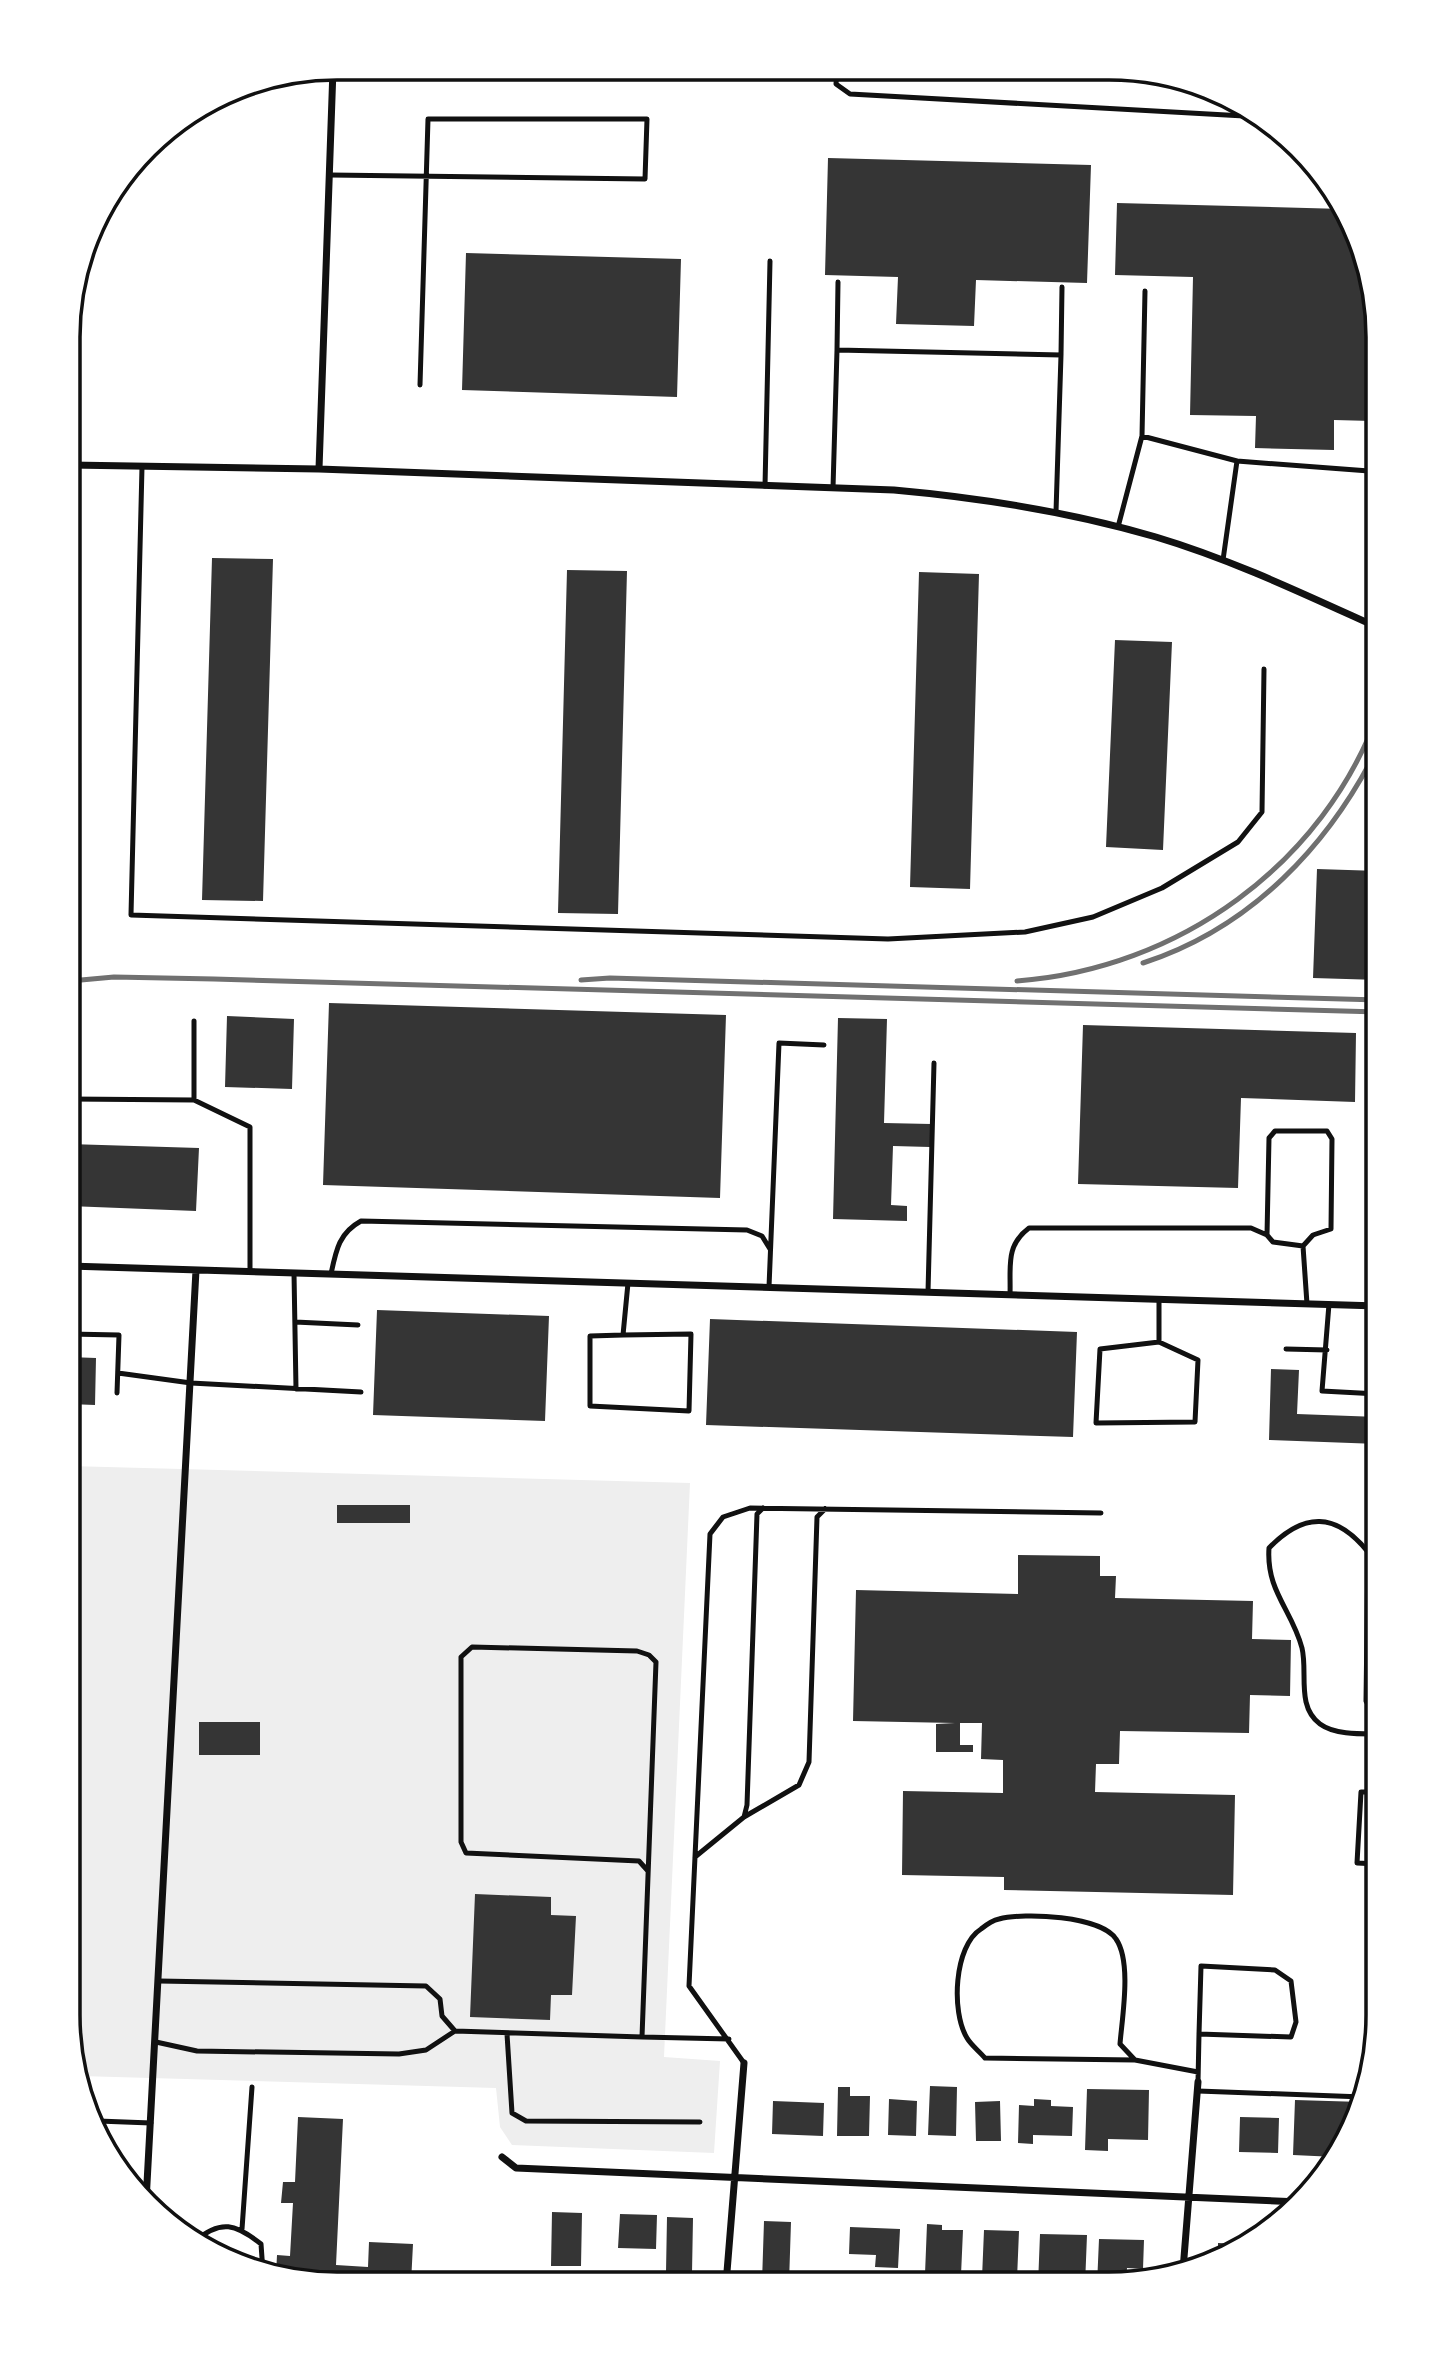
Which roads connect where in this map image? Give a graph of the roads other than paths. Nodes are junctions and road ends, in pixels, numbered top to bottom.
1 (333, 80) edge
2 (836, 80) edge
3 (1239, 116) edge
4 (330, 175) junction
5 (426, 176) junction
6 (770, 261) dead end
7 (838, 282) dead end
8 (1062, 287) dead end
9 (1145, 291) dead end
10 (836, 350) junction
11 (1061, 355) junction
12 (421, 385) dead end
13 (1142, 436) junction
14 (1237, 461) junction
15 (80, 465) edge
16 (142, 467) junction
17 (319, 469) junction
18 (1366, 471) edge
19 (765, 486) junction
20 (833, 488) junction
21 (1056, 512) junction
22 (1118, 527) junction
23 (1223, 560) junction
24 (1366, 622) edge
25 (1264, 669) dead end
26 (194, 1021) dead end
27 (824, 1045) dead end
28 (934, 1063) dead end
29 (80, 1099) edge
30 (194, 1100) junction
31 (1267, 1236) junction
32 (1303, 1246) junction
33 (770, 1249) junction
34 (80, 1266) edge
35 (196, 1270) junction
36 (250, 1271) junction
37 (294, 1273) junction
38 (331, 1274) junction
39 (628, 1283) junction
40 (769, 1287) junction
41 (928, 1292) junction
42 (1010, 1295) junction
43 (1159, 1299) junction
44 (1307, 1304) junction
45 (1329, 1304) junction
46 (1366, 1306) edge
47 (295, 1322) junction
48 (358, 1325) dead end
49 (80, 1334) edge
50 (623, 1335) junction
51 (1159, 1342) junction
52 (1286, 1349) dead end
53 (1327, 1350) junction
54 (118, 1373) junction
55 (191, 1383) junction
56 (296, 1389) junction
57 (361, 1392) dead end
58 (117, 1393) dead end
59 (1366, 1393) edge
60 (763, 1508) junction
61 (825, 1509) junction
62 (1101, 1513) dead end
63 (1366, 1550) edge
64 (1366, 1734) edge
65 (1366, 1792) edge
66 (744, 1817) junction
67 (695, 1857) junction
68 (1366, 1863) edge
69 (648, 1871) junction
70 (159, 1981) junction
71 (455, 2031) junction
72 (507, 2034) junction
73 (1199, 2034) junction
74 (642, 2037) junction
75 (729, 2039) junction
76 (156, 2042) junction
77 (1135, 2060) junction
78 (744, 2063) joint
79 (1198, 2073) junction
80 (1198, 2082) joint
81 (252, 2087) dead end
82 (1198, 2091) junction
83 (1354, 2096) edge
84 (103, 2121) edge
85 (700, 2122) dead end
86 (151, 2123) junction
87 (502, 2157) dead end
88 (735, 2177) junction
89 (147, 2188) edge
90 (1189, 2196) junction
91 (1287, 2201) edge
92 (242, 2228) junction
93 (203, 2234) edge
94 (262, 2261) edge
95 (1184, 2262) edge
96 (727, 2272) edge

1 - 4 street
2 - 3 lane
4 - 5 lane
4 - 17 street
5 - 5 lane
5 - 12 lane
6 - 19 lane
7 - 10 lane
8 - 11 lane
9 - 13 lane
10 - 11 lane
10 - 20 lane
11 - 21 lane
13 - 14 lane
13 - 22 lane
14 - 18 lane
14 - 23 lane
15 - 16 street
16 - 17 street
16 - 25 lane
17 - 19 street
19 - 20 street
20 - 21 street
21 - 22 street
22 - 23 street
23 - 24 street
26 - 30 lane
27 - 33 lane
28 - 41 lane
29 - 30 lane
30 - 36 lane
31 - 32 lane
31 - 32 lane
31 - 42 lane
32 - 44 lane
33 - 38 lane
33 - 40 lane
34 - 35 street
35 - 36 street
35 - 55 street
36 - 37 street
37 - 38 street
37 - 47 lane
38 - 39 street
39 - 40 street
39 - 50 lane
40 - 41 street
41 - 42 street
42 - 43 street
43 - 44 street
43 - 51 lane
44 - 45 street
45 - 46 street
45 - 53 lane
47 - 48 lane
47 - 56 lane
49 - 54 lane
50 - 50 lane
51 - 51 lane
52 - 53 lane
53 - 59 lane
54 - 55 lane
54 - 58 lane
55 - 56 lane
55 - 70 street
56 - 57 lane
60 - 61 lane
60 - 66 lane
60 - 67 lane
61 - 62 lane
61 - 66 lane
63 - 64 lane
65 - 68 lane
66 - 67 lane
67 - 75 lane
69 - 69 lane
69 - 74 lane
70 - 71 lane
70 - 76 street
71 - 72 lane
71 - 76 lane
72 - 74 lane
72 - 85 lane
73 - 73 lane
73 - 79 lane
74 - 75 lane
75 - 78 lane
76 - 86 street
77 - 77 lane
77 - 79 lane
78 - 88 street
79 - 80 lane
80 - 82 street
81 - 92 lane
82 - 83 lane
82 - 90 street
84 - 86 lane
86 - 89 street
87 - 88 street
88 - 90 street
88 - 96 street
90 - 91 street
90 - 95 street
92 - 93 lane
92 - 94 lane

